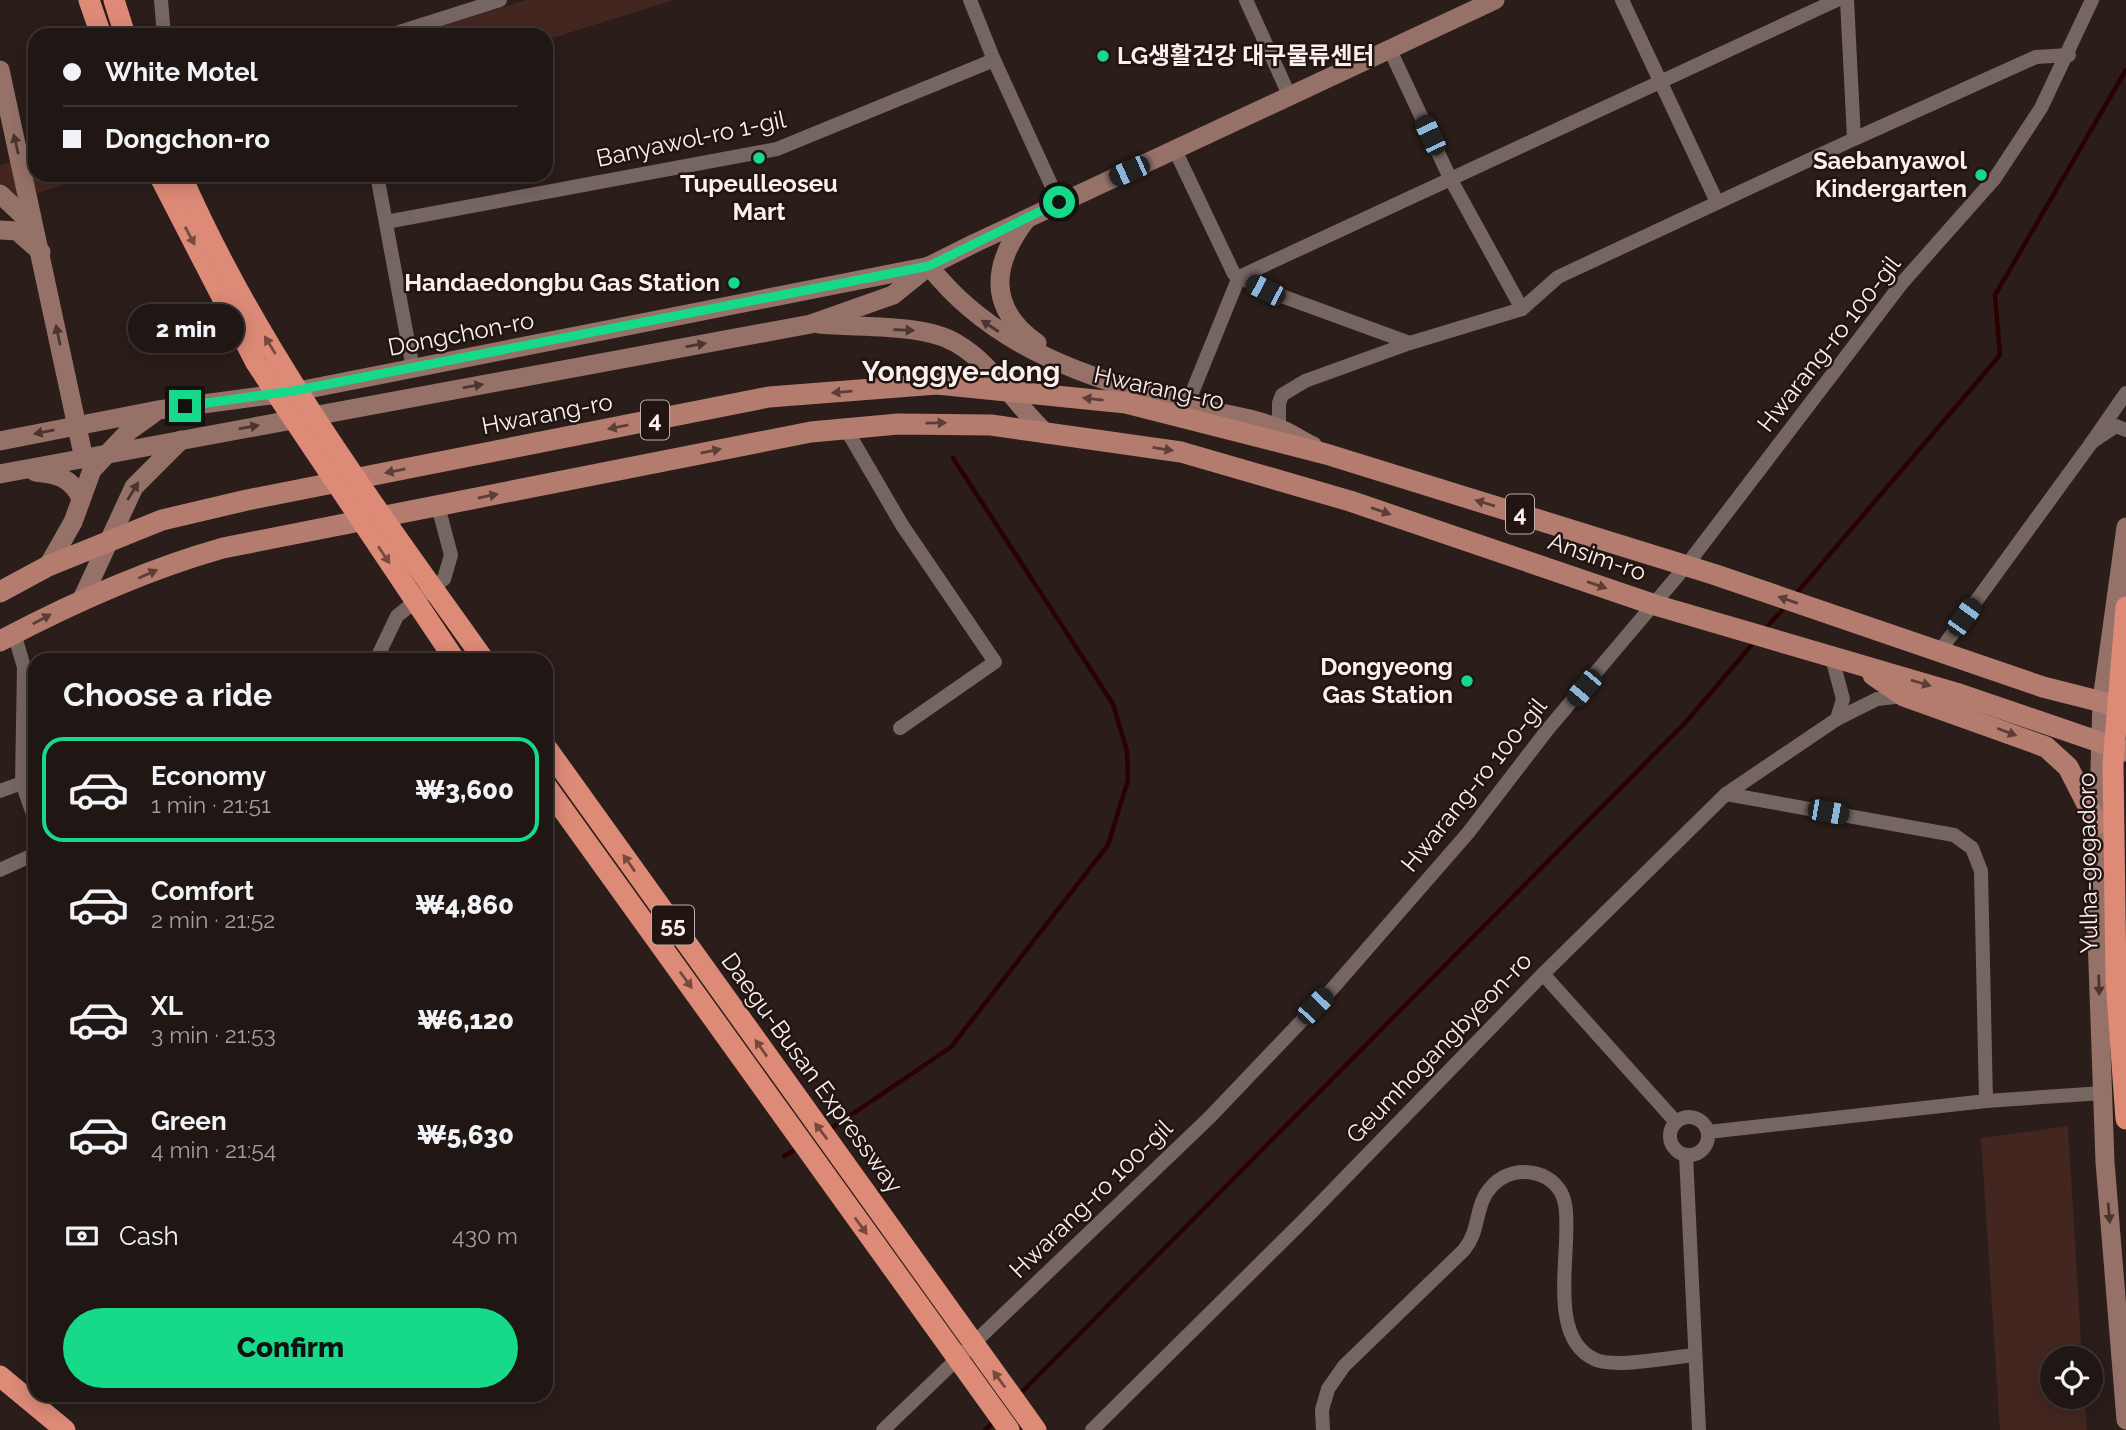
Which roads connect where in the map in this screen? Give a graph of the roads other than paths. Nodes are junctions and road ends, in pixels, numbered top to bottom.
1 (89, 0) edge
2 (114, 0) edge
3 (162, 0) edge
4 (500, 0) edge
5 (970, 0) edge
6 (1246, 0) edge
7 (1495, 0) edge
8 (1622, 0) edge
9 (1837, 0) edge
10 (1847, 0) edge
11 (2092, 0) edge
12 (99, 28) edge
13 (123, 28) edge
14 (164, 28) edge
15 (412, 28) edge
16 (1390, 50) junction
17 (2069, 55) junction
18 (994, 60) junction
19 (0, 70) edge
20 (1660, 82) junction
21 (1290, 97) junction
22 (1854, 139) junction
23 (1175, 150) junction
24 (1450, 178) junction
25 (163, 182) edge
26 (185, 182) edge
27 (378, 182) edge
28 (0, 194) edge
29 (1059, 202) junction
30 (1717, 202) junction
31 (1029, 217) junction
32 (386, 222) junction
33 (0, 230) edge
34 (39, 244) junction
35 (929, 266) junction
36 (1239, 277) junction
37 (1522, 309) junction
38 (811, 324) junction
39 (1410, 343) junction
40 (1070, 366) junction
41 (413, 369) junction
42 (1007, 391) junction
43 (2126, 393) edge
44 (1186, 405) junction
45 (158, 410) junction
46 (77, 425) junction
47 (1279, 428) junction
48 (846, 429) junction
49 (2126, 430) edge
50 (1047, 434) junction
51 (182, 439) junction
52 (0, 441) edge
53 (2092, 442) junction
54 (1326, 454) junction
55 (104, 455) junction
56 (84, 459) junction
57 (20, 471) junction
58 (0, 474) edge
59 (81, 498) junction
60 (438, 506) junction
61 (2126, 527) edge
62 (109, 540) junction
63 (48, 566) junction
64 (1686, 566) junction
65 (0, 592) edge
66 (83, 597) junction
67 (1655, 605) junction
68 (2123, 610) edge
69 (7, 637) edge
70 (478, 652) edge
71 (1939, 652) junction
72 (379, 653) edge
73 (450, 653) edge
74 (1832, 658) junction
75 (1857, 664) junction
76 (28, 679) edge
77 (28, 696) edge
78 (1904, 696) junction
79 (2102, 700) junction
80 (2126, 708) edge
81 (1837, 719) junction
82 (900, 728) dead end
83 (2101, 743) junction
84 (2126, 751) edge
85 (553, 757) edge
86 (22, 783) junction
87 (0, 791) edge
88 (1726, 794) junction
89 (553, 795) edge
90 (28, 800) edge
91 (2126, 822) edge
92 (2097, 824) junction
93 (28, 857) edge
94 (0, 870) edge
95 (1543, 974) junction
96 (2126, 1090) edge
97 (2103, 1093) junction
98 (1986, 1101) junction
99 (792, 1109) junction
100 (2126, 1119) edge
101 (1676, 1122) junction
102 (1708, 1132) junction
103 (1686, 1155) junction
104 (1695, 1355) junction
105 (0, 1376) edge
106 (28, 1399) edge
107 (31, 1402) edge
108 (2126, 1420) edge
109 (1096, 1428) edge
110 (65, 1430) edge
111 (883, 1430) edge
112 (1009, 1430) edge
113 (1036, 1430) edge
114 (1323, 1430) edge
115 (1699, 1430) edge

1 - 12 highway
2 - 13 highway
3 - 14 street
4 - 15 street
5 - 18 street
6 - 21 street
7 - 16 main road
8 - 20 street
9 - 20 street
10 - 22 street
11 - 17 street, Hwarang-ro 100-gil
16 - 21 main road
16 - 24 street
17 - 22 street
17 - 64 street, Hwarang-ro 100-gil
18 - 29 street
18 - 32 street, Banyawol-ro 1-gil
34 -> 19 main road
20 - 24 street
20 - 30 street
21 - 23 main road
22 - 30 street
23 - 29 main road
23 - 36 street
24 - 36 street
24 - 37 street
25 -> 73 highway
70 -> 26 highway
27 - 32 street
28 - 34 main road
29 - 31 main road
30 - 37 street
31 - 35 main road
31 - 40 main road
32 - 41 street
33 - 34 main road
46 -> 34 main road
35 - 38 main road
40 -> 35 main road
35 - 41 main road, Dongchon-ro
36 - 39 street
36 - 44 street
37 - 39 street
38 -> 42 main road
51 -> 38 main road
39 - 47 street
40 - 44 main road
41 - 45 main road, Dongchon-ro
42 - 50 main road
54 -> 42 main road, Hwarang-ro / 4
42 -> 62 main road, Hwarang-ro / 4
43 - 53 street
44 - 47 main road
45 - 46 main road, Dongchon-ro
45 - 55 main road
46 -> 52 main road, Dongchon-ro
46 - 56 main road
47 - 54 main road
48 -> 50 main road
60 -> 48 main road
48 - 82 street
49 - 53 street
50 -> 67 main road, Ansim-ro
51 - 55 main road
62 -> 51 main road
53 - 71 street
64 -> 54 main road, Ansim-ro / 4
55 - 56 main road
55 - 59 main road
56 - 57 main road
57 - 58 main road
57 - 59 main road
59 - 63 main road
66 -> 60 main road
60 - 72 street
61 - 68 main road
62 - 63 main road, Hwarang-ro / 4
62 - 66 main road
63 - 65 main road, Hwarang-ro / 4
64 - 67 street, Hwarang-ro 100-gil
71 -> 64 main road, Ansim-ro / 4
69 -> 66 main road
67 - 74 main road, Ansim-ro
67 - 111 street, Hwarang-ro 100-gil
68 - 79 main road
68 - 100 highway, Yulha-gogadoro
69 - 76 street
71 - 79 main road, Ansim-ro / 4
74 - 75 main road, Ansim-ro
74 - 81 street
75 - 78 main road
75 -> 83 main road, Ansim-ro
77 - 86 street
78 - 81 street, Geumhogangbyeon-ro
78 -> 92 main road
79 - 80 main road, Ansim-ro / 4
79 - 83 main road
81 - 88 street, Geumhogangbyeon-ro
83 - 84 main road, Ansim-ro
83 - 92 main road
99 -> 85 highway, Daegu-Busan Expressway / 55
86 - 87 street
86 - 90 street
88 - 95 street, Geumhogangbyeon-ro
88 - 98 street
89 -> 99 highway, Daegu-Busan Expressway / 55
91 - 92 main road
92 -> 97 main road
93 - 94 street
95 - 101 street
95 - 109 street, Geumhogangbyeon-ro
96 - 97 main road
97 - 98 street
97 -> 108 main road
98 - 102 street
99 -> 112 highway, Daegu-Busan Expressway / 55
113 -> 99 highway, Daegu-Busan Expressway / 55
101 - 102 street
101 - 103 street
102 - 103 street
103 - 104 street
104 - 114 street
104 - 115 street
105 - 106 highway
107 - 110 highway

